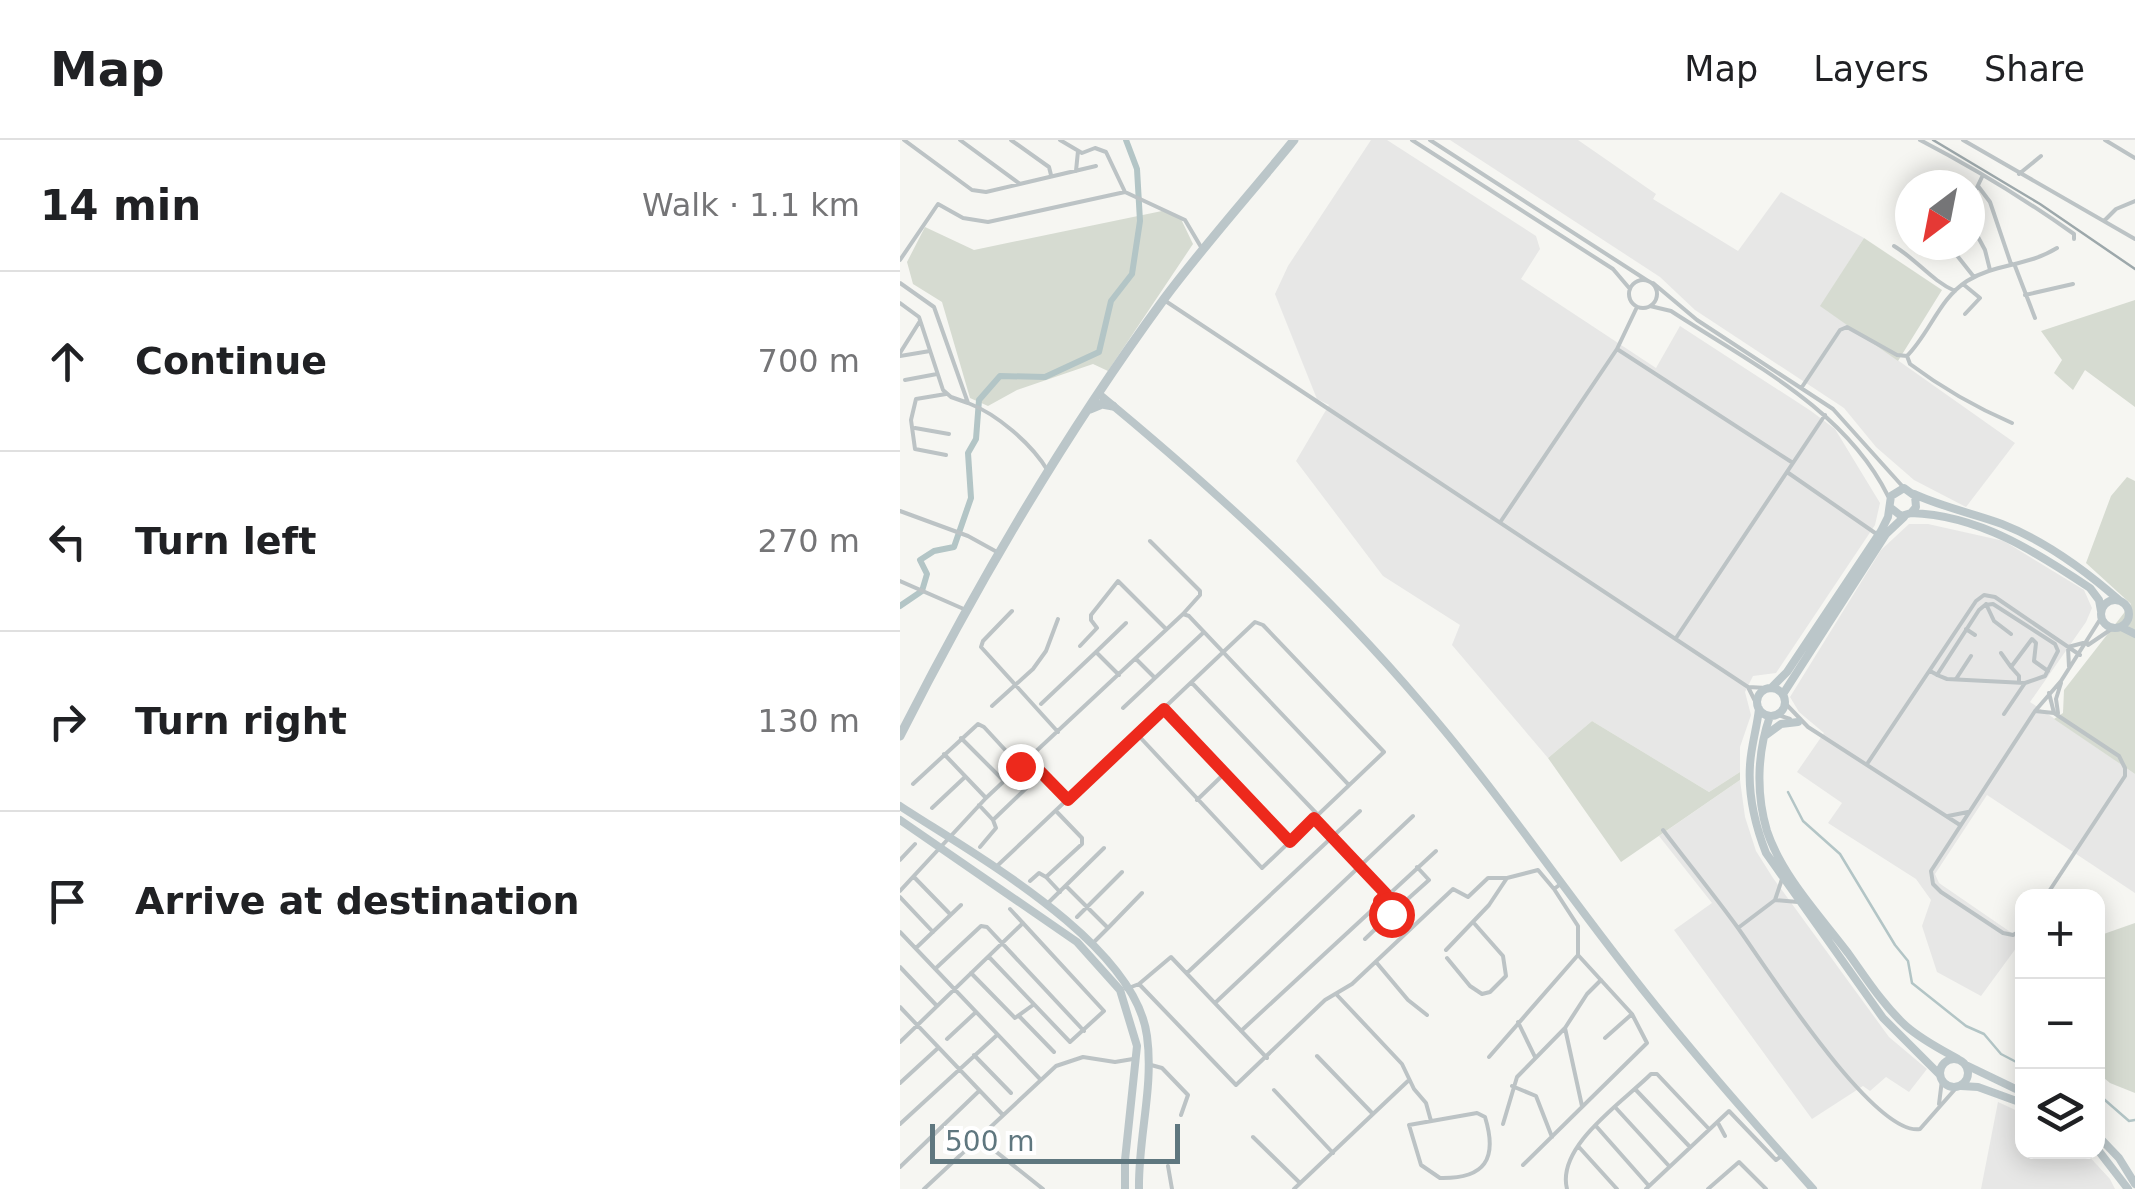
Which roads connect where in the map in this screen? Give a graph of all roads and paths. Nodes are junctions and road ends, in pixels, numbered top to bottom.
1 (904, 140) edge
2 (960, 140) edge
3 (1012, 140) edge
4 (1060, 140) edge
5 (1294, 140) edge
6 (1412, 140) edge
7 (1430, 140) edge
8 (1920, 140) edge
9 (1963, 140) edge
10 (2106, 140) edge
11 (1078, 151) junction
12 (2041, 156) dead end
13 (2135, 158) edge
14 (1096, 166) dead end
15 (1970, 170) edge
16 (1076, 171) junction
17 (2019, 174) junction
18 (1052, 176) junction
19 (1985, 178) edge
20 (1020, 184) junction
21 (1126, 192) junction
22 (1985, 195) edge
23 (2135, 201) edge
24 (2104, 221) junction
25 (2074, 239) dead end
26 (2135, 239) edge
27 (1894, 246) dead end
28 (2057, 248) dead end
29 (1202, 250) junction
30 (1985, 253) edge
31 (900, 260) edge
32 (1961, 260) edge
33 (2014, 265) junction
34 (1990, 270) junction
35 (1974, 277) junction
36 (1651, 282) junction
37 (900, 283) edge
38 (1963, 284) junction
39 (2074, 284) dead end
40 (1630, 289) junction
41 (1955, 291) junction
42 (2025, 295) junction
43 (1164, 300) junction
44 (901, 305) edge
45 (1650, 306) junction
46 (1637, 307) junction
47 (1964, 314) dead end
48 (2035, 318) dead end
49 (920, 321) junction
50 (1617, 349) junction
51 (930, 351) junction
52 (900, 354) edge
53 (1907, 356) junction
54 (937, 374) junction
55 (1108, 379) junction
56 (905, 380) dead end
57 (1802, 388) junction
58 (946, 394) junction
59 (1099, 394) junction
60 (970, 404) junction
61 (1111, 404) junction
62 (1088, 411) junction
63 (1825, 415) junction
64 (2012, 423) dead end
65 (912, 428) junction
66 (949, 434) dead end
67 (946, 455) dead end
68 (1040, 456) junction
69 (1793, 463) junction
70 (1051, 466) junction
71 (1787, 472) junction
72 (1904, 488) junction
73 (1914, 494) junction
74 (1890, 503) junction
75 (900, 511) edge
76 (1908, 515) junction
77 (1500, 521) junction
78 (1878, 536) junction
79 (1150, 540) dead end
80 (998, 552) junction
81 (903, 583) edge
82 (2123, 603) junction
83 (1986, 604) junction
84 (966, 610) junction
85 (1012, 610) dead end
86 (1182, 614) junction
87 (2101, 614) junction
88 (2135, 615) edge
89 (1058, 619) dead end
90 (1126, 623) dead end
91 (2117, 628) junction
92 (1166, 629) junction
93 (1966, 630) junction
94 (1204, 632) junction
95 (2011, 634) dead end
96 (2135, 634) edge
97 (1975, 635) dead end
98 (1676, 638) junction
99 (2086, 645) junction
100 (1080, 646) dead end
101 (2068, 647) junction
102 (1096, 652) junction
103 (2001, 652) dead end
104 (1223, 653) junction
105 (2080, 655) junction
106 (1971, 656) dead end
107 (1136, 658) junction
108 (2011, 667) junction
109 (2069, 669) junction
110 (1930, 670) junction
111 (2048, 671) junction
112 (1118, 675) junction
113 (1937, 675) junction
114 (1155, 678) junction
115 (1956, 679) junction
116 (2061, 680) junction
117 (1192, 682) junction
118 (2022, 683) junction
119 (1014, 685) junction
120 (1748, 687) junction
121 (1769, 688) junction
122 (2050, 693) junction
123 (1784, 698) junction
124 (1042, 704) dead end
125 (992, 706) dead end
126 (1758, 707) junction
127 (1123, 708) dead end
128 (1164, 709) junction
129 (2034, 711) junction
130 (2004, 714) dead end
131 (1774, 715) junction
132 (2057, 715) junction
133 (1798, 722) junction
134 (1808, 726) junction
135 (902, 729) edge
136 (1058, 732) junction
137 (1137, 734) junction
138 (962, 738) junction
139 (1763, 738) junction
140 (944, 754) junction
141 (1028, 759) junction
142 (1866, 764) junction
143 (1020, 766) junction
144 (1225, 773) junction
145 (1042, 774) junction
146 (965, 777) junction
147 (1004, 782) junction
148 (914, 784) dead end
149 (1349, 785) junction
150 (986, 798) junction
151 (1068, 800) junction
152 (1197, 800) junction
153 (979, 805) junction
154 (900, 806) edge
155 (932, 808) dead end
156 (1056, 811) junction
157 (1360, 812) dead end
158 (1968, 812) junction
159 (1413, 816) dead end
160 (1947, 816) junction
161 (1316, 817) junction
162 (900, 820) edge
163 (993, 820) junction
164 (1960, 825) junction
165 (1663, 830) dead end
166 (1332, 837) junction
167 (949, 838) junction
168 (1290, 842) junction
169 (915, 844) dead end
170 (980, 847) dead end
171 (942, 848) junction
172 (1104, 848) dead end
173 (1436, 850) dead end
174 (900, 860) edge
175 (1360, 866) junction
176 (1417, 867) junction
177 (995, 868) junction
178 (1122, 872) dead end
179 (1046, 876) junction
180 (914, 878) junction
181 (1506, 878) junction
182 (1782, 879) junction
183 (1030, 882) dead end
184 (1066, 886) junction
185 (1558, 886) junction
186 (2050, 889) edge
187 (1060, 892) junction
188 (1142, 893) dead end
189 (900, 894) edge
190 (1386, 894) junction
191 (1776, 900) junction
192 (1379, 901) junction
193 (1798, 902) junction
194 (961, 905) dead end
195 (1047, 905) junction
196 (1087, 907) junction
197 (1010, 909) dead end
198 (1391, 914) junction
199 (950, 915) junction
200 (1077, 917) dead end
201 (1474, 922) junction
202 (1023, 923) junction
203 (1108, 928) junction
204 (1738, 928) junction
205 (900, 932) edge
206 (933, 932) junction
207 (2015, 934) edge
208 (1365, 939) dead end
209 (1002, 944) junction
210 (1092, 944) junction
211 (916, 948) junction
212 (1446, 950) dead end
213 (1578, 955) junction
214 (989, 957) junction
215 (1446, 958) dead end
216 (1376, 962) junction
217 (900, 966) edge
218 (935, 969) junction
219 (971, 973) junction
220 (1187, 973) junction
221 (1601, 980) junction
222 (1130, 987) junction
223 (954, 990) junction
224 (1337, 995) junction
225 (1215, 1002) junction
226 (1034, 1004) junction
227 (937, 1006) junction
228 (900, 1007) edge
229 (976, 1012) junction
230 (1632, 1014) junction
231 (1426, 1015) dead end
232 (1020, 1017) junction
233 (1518, 1022) junction
234 (916, 1025) junction
235 (1565, 1028) junction
236 (1084, 1030) junction
237 (1241, 1031) junction
238 (997, 1035) junction
239 (1605, 1038) dead end
240 (948, 1039) dead end
241 (900, 1042) edge
242 (938, 1048) junction
243 (1054, 1052) dead end
244 (974, 1055) junction
245 (1317, 1056) dead end
246 (1488, 1057) dead end
247 (1535, 1057) junction
248 (1267, 1058) junction
249 (1135, 1059) junction
250 (1962, 1062) junction
251 (1147, 1064) junction
252 (958, 1069) junction
253 (1941, 1078) junction
254 (1040, 1079) junction
255 (1409, 1080) junction
256 (900, 1083) edge
257 (1512, 1086) junction
258 (1959, 1086) junction
259 (2015, 1088) edge
260 (1636, 1089) junction
261 (1274, 1090) dead end
262 (979, 1091) junction
263 (1010, 1092) dead end
264 (2015, 1101) edge
265 (1939, 1104) junction
266 (1615, 1107) junction
267 (1583, 1108) junction
268 (1003, 1114) junction
269 (1181, 1114) dead end
270 (1374, 1114) junction
271 (1431, 1122) junction
272 (1717, 1122) junction
273 (900, 1124) edge
274 (1502, 1124) dead end
275 (1596, 1126) junction
276 (1710, 1129) junction
277 (1726, 1136) dead end
278 (1253, 1137) dead end
279 (978, 1138) junction
280 (1552, 1138) junction
281 (2105, 1144) edge
282 (1578, 1146) junction
283 (1690, 1147) junction
284 (1333, 1153) junction
285 (1782, 1155) junction
286 (2105, 1159) edge
287 (1523, 1165) dead end
288 (1168, 1166) dead end
289 (1669, 1166) junction
290 (900, 1167) edge
291 (1716, 1181) junction
292 (1300, 1184) junction
293 (2135, 1184) edge
294 (1648, 1187) edge
295 (924, 1189) edge
296 (1043, 1189) edge
297 (1125, 1189) edge
298 (1139, 1189) edge
299 (1172, 1189) edge
300 (1294, 1189) edge
301 (1568, 1189) edge
302 (1617, 1189) edge
303 (1708, 1189) edge
304 (1723, 1189) edge
305 (1766, 1189) edge
306 (1812, 1189) edge
307 (2128, 1189) edge

1 - 20 street
2 - 20 street
3 - 18 street
4 - 11 street
5 - 29 main road
6 - 40 street
7 - 36 street
8 - 15 street
9 - 17 street
10 - 13 street
11 - 16 street
11 - 21 street
12 - 17 street
14 - 16 street
16 - 18 street
17 - 24 street
18 - 20 street
19 - 25 street
21 - 29 street
21 - 31 street
22 - 33 street
23 - 24 street
24 - 26 street
27 - 41 street
28 - 33 street
29 - 43 main road
30 - 34 street
32 - 35 street
33 - 34 street
33 - 42 street
34 - 35 street
35 - 38 street
36 - 40 street
36 - 45 street
36 - 57 street
37 - 60 street
38 - 41 street
38 - 47 street
39 - 42 street
40 - 46 street
41 - 53 street
42 - 48 street
43 - 55 main road
43 - 77 street
44 - 49 street
45 - 46 street
45 - 63 street
46 - 50 street
49 - 51 street
49 - 52 street
50 - 69 street
50 - 77 street
51 - 52 street
51 - 54 street
53 - 57 street
53 - 64 street
54 - 56 street
54 - 58 street
55 - 59 main road
55 - 61 main road
57 - 72 street
58 - 60 street
58 - 65 street
59 - 61 street
59 - 62 main road
60 - 68 street
61 - 62 main road
61 - 185 street
62 - 70 main road
63 - 69 street
63 - 74 street
65 - 66 street
65 - 67 street
68 - 70 street
68 - 70 street
69 - 71 street
70 - 80 main road
71 - 78 street
71 - 98 street
72 - 73 street
72 - 74 street
73 - 76 street
73 - 82 street
74 - 76 street
74 - 78 street
75 - 80 street
76 - 87 street
76 - 123 street
77 - 98 street
78 - 121 street
79 - 86 street
80 - 84 main road
81 - 84 street
82 - 87 street
82 - 88 street
82 - 91 street
83 - 93 street
83 - 95 street
83 - 111 street
84 - 135 main road
85 - 119 street
86 - 92 street
86 - 94 street
87 - 91 street
87 - 99 street
89 - 119 street
90 - 102 street
91 - 96 street
91 - 99 street
92 - 100 street
92 - 107 street
93 - 97 street
93 - 113 street
94 - 104 street
94 - 114 street
98 - 120 street
99 - 101 street
99 - 105 street
101 - 105 street
101 - 109 street
101 - 110 street
102 - 112 street
102 - 124 street
103 - 108 street
104 - 117 street
104 - 149 street
104 - 149 street
105 - 109 street
106 - 115 street
107 - 112 street
107 - 114 street
108 - 111 street
108 - 118 street
109 - 116 street
110 - 113 street
110 - 142 street
111 - 118 street
112 - 136 street
113 - 115 street
114 - 127 street
115 - 118 street
116 - 122 street
116 - 132 street
117 - 128 street
117 - 161 street
118 - 130 street
119 - 125 street
119 - 136 street
120 - 121 street
120 - 126 street
121 - 123 street
121 - 126 street
122 - 129 street
122 - 132 street
123 - 131 street
123 - 134 street
126 - 131 street
126 - 182 street
128 - 137 street
128 - 144 street
129 - 132 street
129 - 158 street
131 - 133 street
131 - 139 street
132 - 186 street
133 - 134 street
133 - 139 street
134 - 142 street
136 - 141 street
137 - 151 street
137 - 152 street
138 - 140 street
138 - 143 street
138 - 147 street
139 - 250 street
140 - 146 street
140 - 148 street
141 - 143 street
141 - 145 street
142 - 160 street
143 - 147 street
144 - 152 street
144 - 168 street
145 - 151 street
145 - 163 street
146 - 150 street
146 - 155 street
147 - 150 street
149 - 161 street
150 - 153 street
151 - 156 street
152 - 168 street
153 - 163 street
153 - 167 street
154 - 167 street
156 - 177 street
156 - 179 street
157 - 166 street
158 - 160 street
158 - 164 street
159 - 175 street
160 - 164 street
161 - 166 street
161 - 168 street
162 - 171 street
163 - 170 street
164 - 207 street
165 - 204 street
166 - 175 street
166 - 220 street
167 - 171 street
167 - 177 street
169 - 174 street
171 - 180 street
171 - 222 street
172 - 184 street
173 - 176 street
175 - 190 street
175 - 225 street
176 - 190 street
176 - 198 street
177 - 195 street
178 - 196 street
179 - 183 street
179 - 187 street
180 - 189 street
180 - 199 street
181 - 185 street
181 - 201 street
181 - 216 street
182 - 191 street
182 - 193 street
184 - 187 street
184 - 196 street
185 - 213 street
185 - 285 street
187 - 195 street
188 - 203 street
189 - 206 street
190 - 192 street
191 - 193 street
191 - 204 street
192 - 198 street
192 - 237 street
193 - 253 street
194 - 199 street
195 - 210 street
196 - 200 street
196 - 203 street
197 - 202 street
198 - 208 street
199 - 206 street
201 - 212 street
201 - 215 street
202 - 209 street
202 - 236 street
203 - 210 street
204 - 265 street
205 - 211 street
206 - 211 street
209 - 214 street
209 - 218 street
209 - 236 street
210 - 222 street
211 - 218 street
213 - 221 street
213 - 233 street
214 - 219 street
214 - 226 street
216 - 224 street
216 - 231 street
217 - 227 street
218 - 223 street
219 - 223 street
219 - 232 street
220 - 222 street
220 - 225 street
221 - 230 street
221 - 235 street
222 - 248 street
222 - 249 street
222 - 251 street
223 - 227 street
223 - 229 street
224 - 248 street
224 - 255 street
225 - 237 street
226 - 232 street
226 - 236 street
227 - 234 street
228 - 234 street
229 - 238 street
229 - 240 street
230 - 239 street
230 - 267 street
232 - 243 street
233 - 246 street
233 - 247 street
234 - 241 street
234 - 242 street
235 - 247 street
235 - 267 street
237 - 248 street
238 - 244 street
238 - 254 street
242 - 252 street
242 - 256 street
244 - 252 street
244 - 263 street
245 - 270 street
247 - 257 street
249 - 254 street
249 - 297 street
250 - 253 street
250 - 258 street
250 - 259 street
251 - 269 street
251 - 298 street
252 - 262 street
252 - 273 street
253 - 258 street
253 - 265 street
254 - 268 street
255 - 270 street
255 - 271 street
257 - 274 street
257 - 280 street
258 - 264 street
258 - 265 street
260 - 266 street
260 - 276 street
260 - 283 street
261 - 284 street
262 - 268 street
262 - 290 street
266 - 275 street
266 - 289 street
267 - 280 street
268 - 279 street
270 - 284 street
271 - 271 street
272 - 276 street
272 - 277 street
272 - 285 street
275 - 282 street
275 - 294 street
276 - 283 street
278 - 292 street
279 - 295 street
279 - 296 street
280 - 287 street
281 - 293 street
282 - 301 street
282 - 302 street
283 - 289 street
284 - 292 street
285 - 306 street
286 - 307 street
288 - 299 street
289 - 294 street
291 - 303 street
291 - 304 street
291 - 305 street
292 - 300 street

